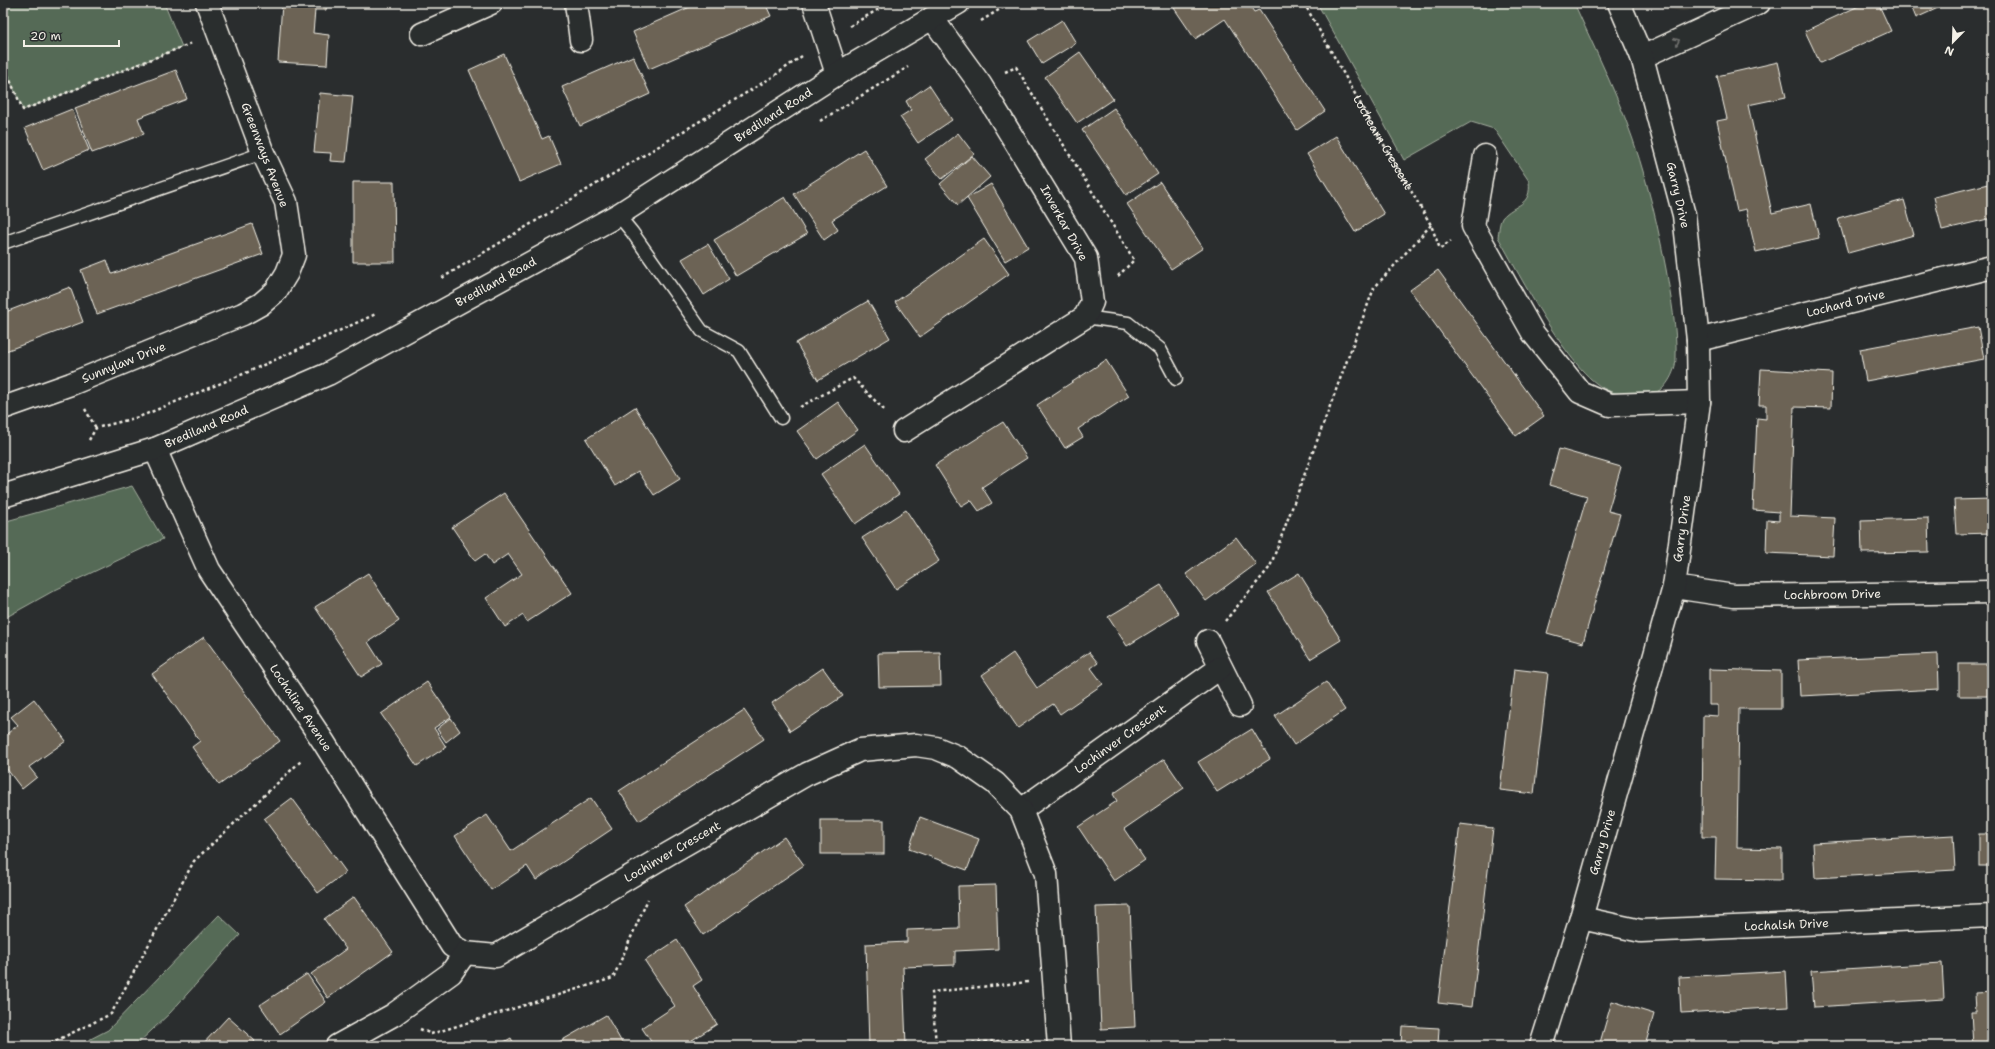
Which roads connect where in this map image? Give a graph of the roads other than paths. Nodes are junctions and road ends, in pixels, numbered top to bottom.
1 (206, 3) edge
2 (492, 3) edge
3 (576, 3) edge
4 (814, 3) edge
5 (958, 3) edge
6 (1619, 3) edge
7 (1759, 3) edge
8 (932, 18) junction
9 (422, 34) dead end
10 (581, 40) dead end
11 (1642, 57) junction
12 (837, 74) junction
13 (263, 153) junction
14 (1485, 156) dead end
15 (618, 215) junction
16 (3, 243) edge
17 (1992, 267) edge
18 (1088, 309) junction
19 (243, 314) joint
20 (1698, 340) junction
21 (1176, 379) dead end
22 (1699, 402) junction
23 (3, 408) edge
24 (781, 418) road end
25 (904, 430) road end
26 (155, 449) junction
27 (3, 496) edge
28 (1674, 587) junction
29 (1992, 592) edge
30 (1208, 641) road end
31 (1220, 668) junction
32 (1240, 705) dead end
33 (1021, 810) junction
34 (1992, 916) edge
35 (1581, 918) junction
36 (465, 953) junction
37 (1058, 1042) edge
38 (337, 1046) edge
39 (1541, 1046) edge

1 - 13 street, Greenways Avenue
2 - 9 street
3 - 10 street
4 - 12 street
5 - 8 street, Brediland Road
6 - 11 street, Garry Drive
11 -> 7 street
8 - 12 street, Brediland Road
8 - 18 street, Inverkar Drive
11 - 20 street, Garry Drive
12 - 15 street, Brediland Road
13 - 16 lane
13 - 19 street, Greenways Avenue
14 - 22 street
15 - 24 lane
15 - 26 street, Brediland Road
17 - 20 street, Lochard Drive
18 - 21 lane
18 - 25 street
19 - 23 street, Sunnylaw Drive
20 - 22 street, Garry Drive
22 - 28 street, Garry Drive
26 - 27 street, Brediland Road
26 - 36 street, Lochaline Avenue
28 - 29 street, Lochbroom Drive
28 - 35 street, Garry Drive
30 - 31 street
31 - 32 street
31 - 33 street, Lochinver Crescent
33 - 36 street, Lochinver Crescent
33 - 37 street, Lochinver Crescent
34 - 35 street, Lochalsh Drive
35 - 39 street, Garry Drive
36 - 38 street

